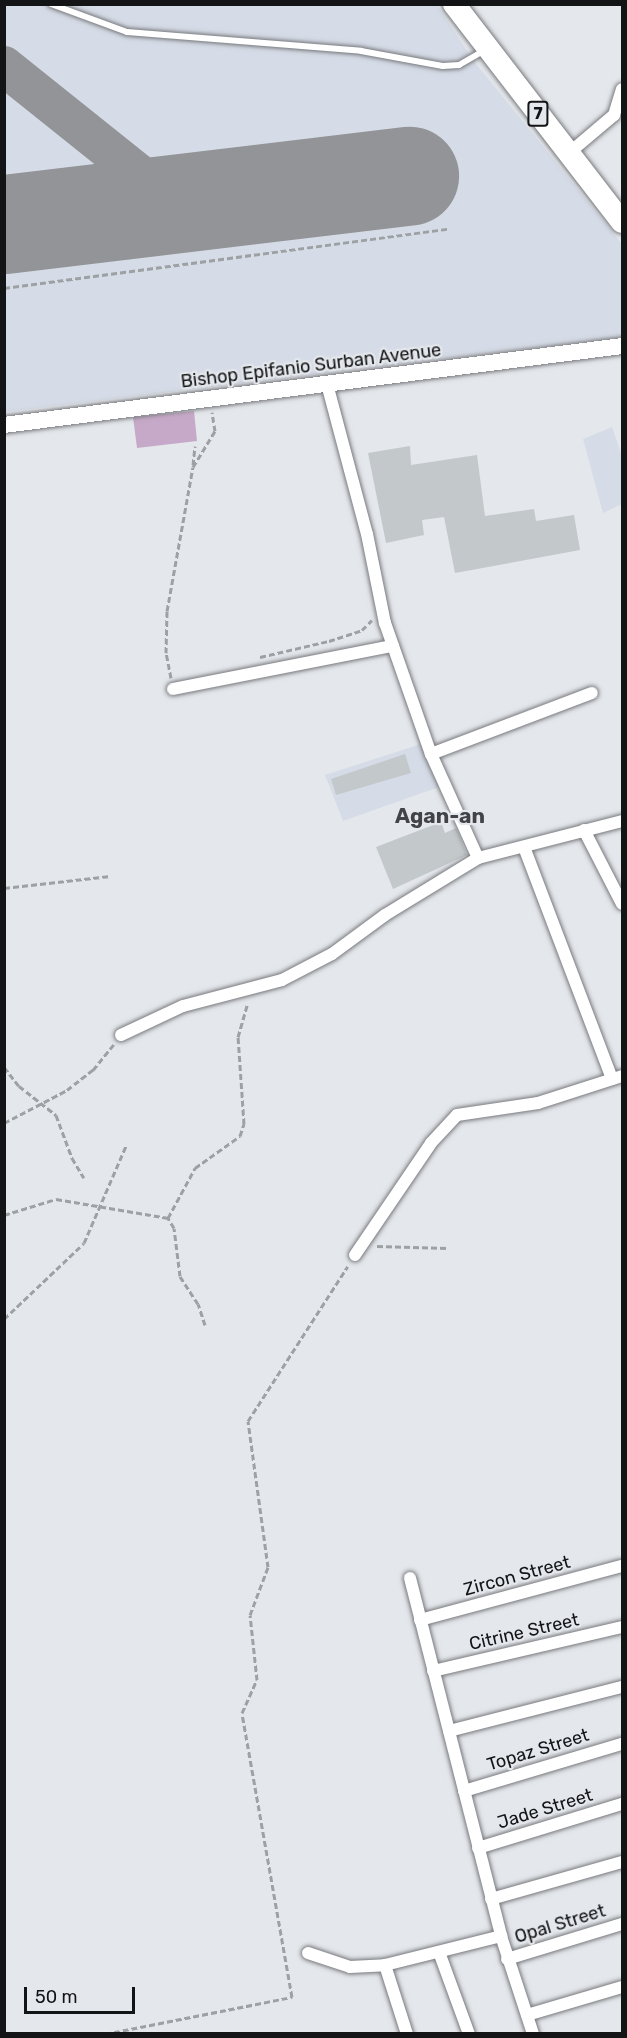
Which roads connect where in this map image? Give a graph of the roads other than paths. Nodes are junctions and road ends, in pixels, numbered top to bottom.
1 (51, 4) edge
2 (454, 4) edge
3 (487, 48) junction
4 (622, 89) edge
5 (568, 153) junction
6 (622, 222) edge
7 (622, 346) edge
8 (327, 384) junction
9 (4, 425) edge
10 (393, 646) junction
11 (174, 689) road end
12 (592, 693) dead end
13 (431, 754) junction
14 (622, 821) edge
15 (584, 830) junction
16 (524, 847) junction
17 (478, 858) junction
18 (622, 903) edge
19 (121, 1035) road end
20 (617, 1077) edge
21 (355, 1255) road end
22 (622, 1566) edge
23 (410, 1578) dead end
24 (420, 1620) junction
25 (622, 1627) edge
26 (434, 1671) junction
27 (622, 1687) edge
28 (449, 1731) junction
29 (622, 1744) edge
30 (464, 1791) junction
31 (622, 1804) edge
32 (478, 1848) junction
33 (622, 1862) edge
34 (491, 1899) junction
35 (622, 1924) edge
36 (501, 1936) junction
37 (439, 1952) junction
38 (308, 1953) dead end
39 (507, 1959) junction
40 (385, 1965) junction
41 (622, 1987) edge
42 (527, 2015) junction
43 (407, 2034) edge
44 (469, 2034) edge
45 (533, 2034) edge

1 - 3 lane
2 - 3 highway, 7
3 - 5 highway, 7
4 - 5 street
5 - 6 highway, 7
7 - 8 street, Bishop Epifanio Surban Avenue
8 - 9 street, Bishop Epifanio Surban Avenue
8 - 10 street
10 - 11 street
10 - 13 street
12 - 13 street
13 - 17 street
14 - 15 street
15 - 16 street
15 - 18 street
16 - 17 street
16 - 20 street
17 - 19 street
20 - 21 street
22 - 24 street, Zircon Street
23 - 24 street
24 - 26 street
25 - 26 street, Citrine Street
26 - 28 street
27 - 28 street
28 - 30 street
29 - 30 street, Topaz Street
30 - 32 street
31 - 32 street, Jade Street
32 - 34 street
33 - 34 street
34 - 36 street
35 - 39 street, Opal Street
36 - 37 street
36 - 39 street
37 - 40 street
37 - 44 street
38 - 40 street
39 - 42 street
40 - 43 street
41 - 42 street
42 - 45 street

